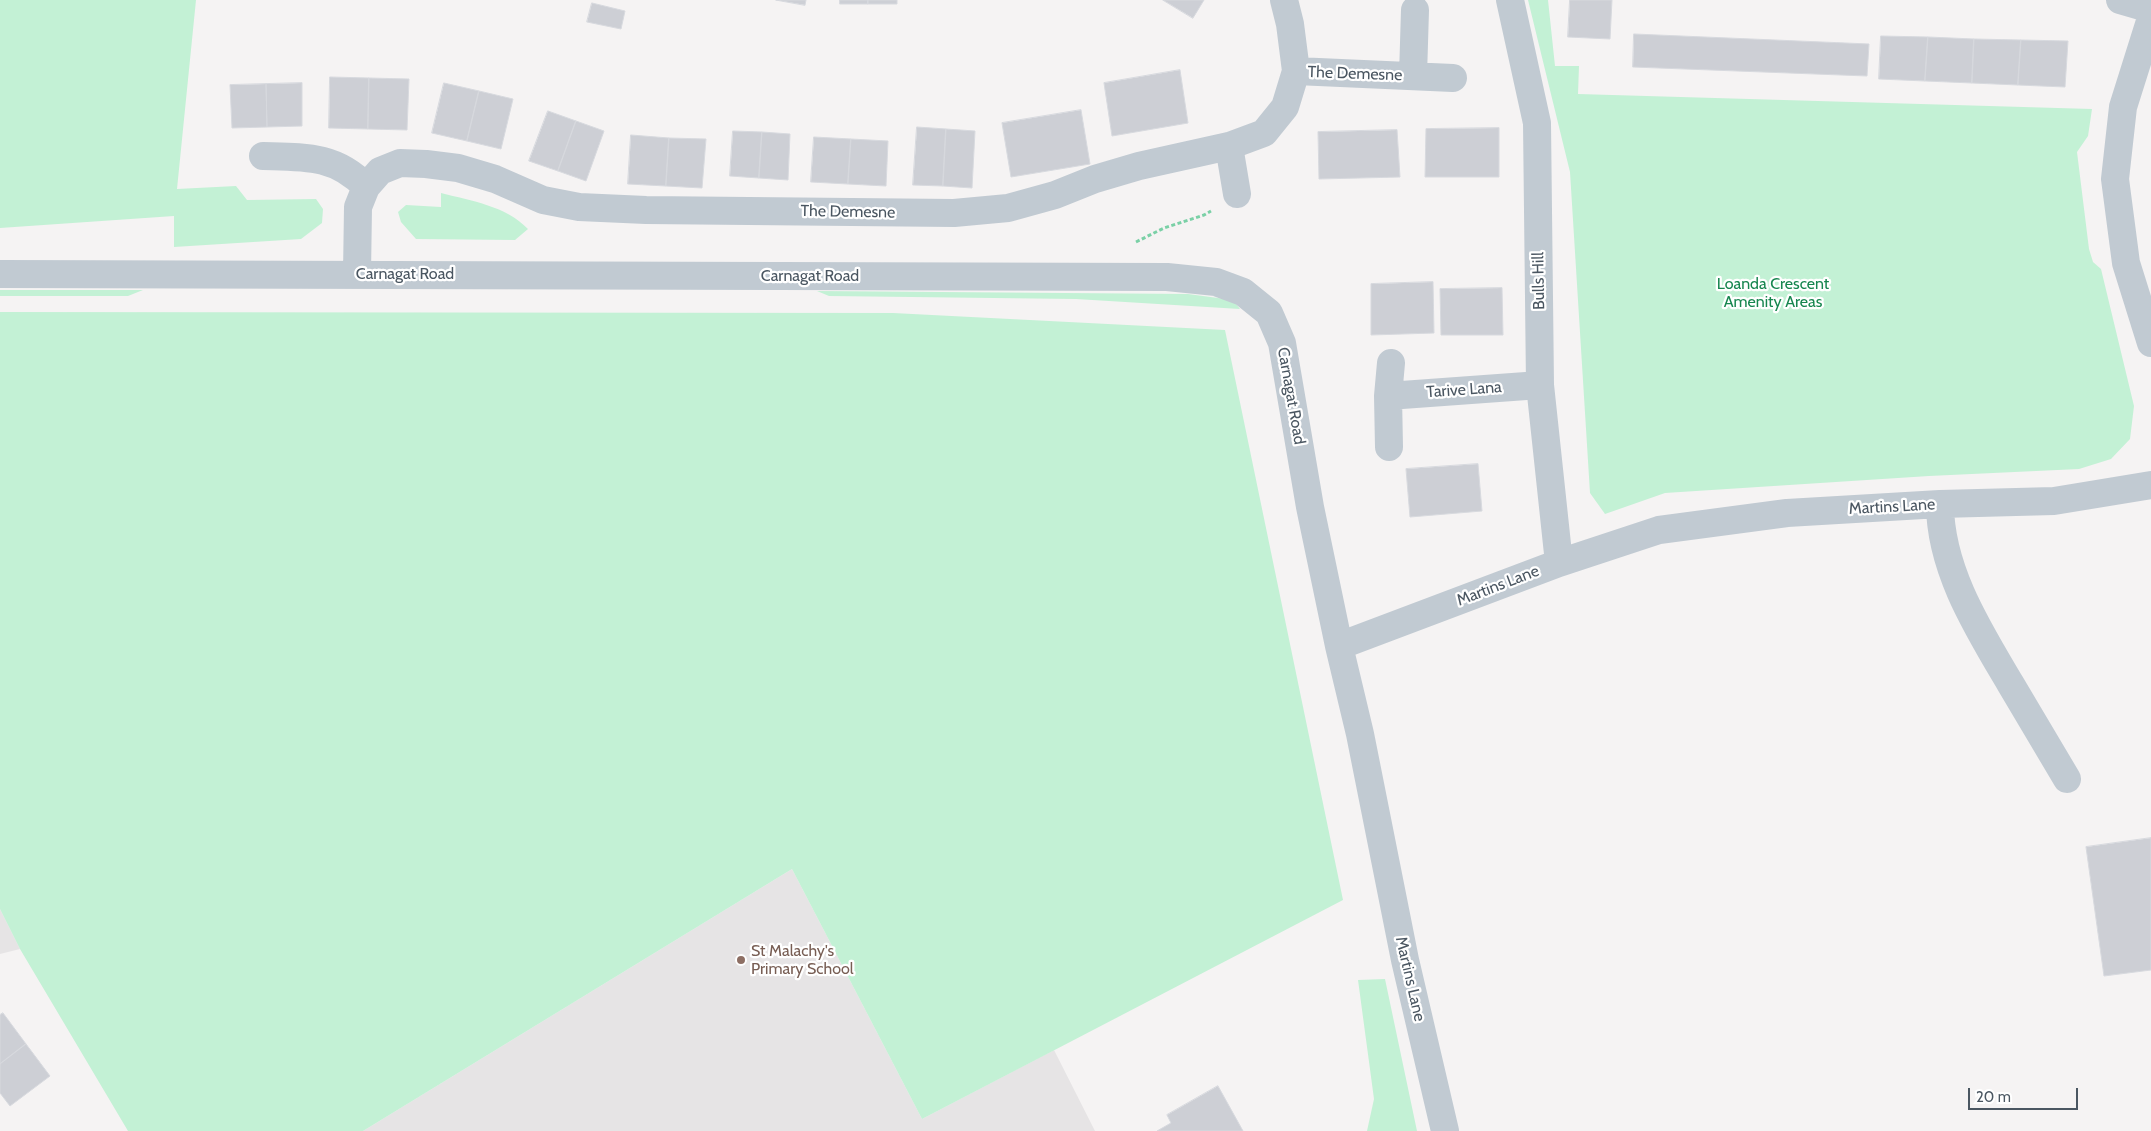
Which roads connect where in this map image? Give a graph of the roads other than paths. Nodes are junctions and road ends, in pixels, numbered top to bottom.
1 (1284, 0) edge
2 (1510, 0) edge
3 (2120, 0) edge
4 (1414, 10) dead end
5 (2151, 10) edge
6 (2151, 18) edge
7 (1296, 72) junction
8 (1413, 76) junction
9 (1453, 78) dead end
10 (1229, 146) junction
11 (264, 156) dead end
12 (366, 187) junction
13 (1237, 194) road end
14 (0, 274) edge
15 (357, 274) junction
16 (2151, 343) edge
17 (1391, 363) dead end
18 (1540, 385) junction
19 (1388, 396) junction
20 (1389, 447) dead end
21 (2151, 484) edge
22 (1940, 504) junction
23 (1559, 563) junction
24 (1339, 646) junction
25 (2067, 779) dead end
26 (1445, 1131) edge

1 - 7 street, The Demesne
2 - 18 street, Bulls Hill
3 - 5 street
4 - 8 street, The Demesne
6 - 16 street
7 - 8 street, The Demesne
7 - 10 street, The Demesne
8 - 9 street, The Demesne
10 - 12 street, The Demesne
10 - 13 street
11 - 12 street
12 - 15 street, The Demesne
14 - 15 street, Carnagat Road
15 - 24 street, Carnagat Road
17 - 19 street
18 - 19 street, Tarive Lana
18 - 23 street, Bulls Hill
19 - 20 street
21 - 22 street, Martins Lane
22 - 23 street, Martins Lane
22 - 25 street
23 - 24 street, Martins Lane
24 - 26 street, Martins Lane

